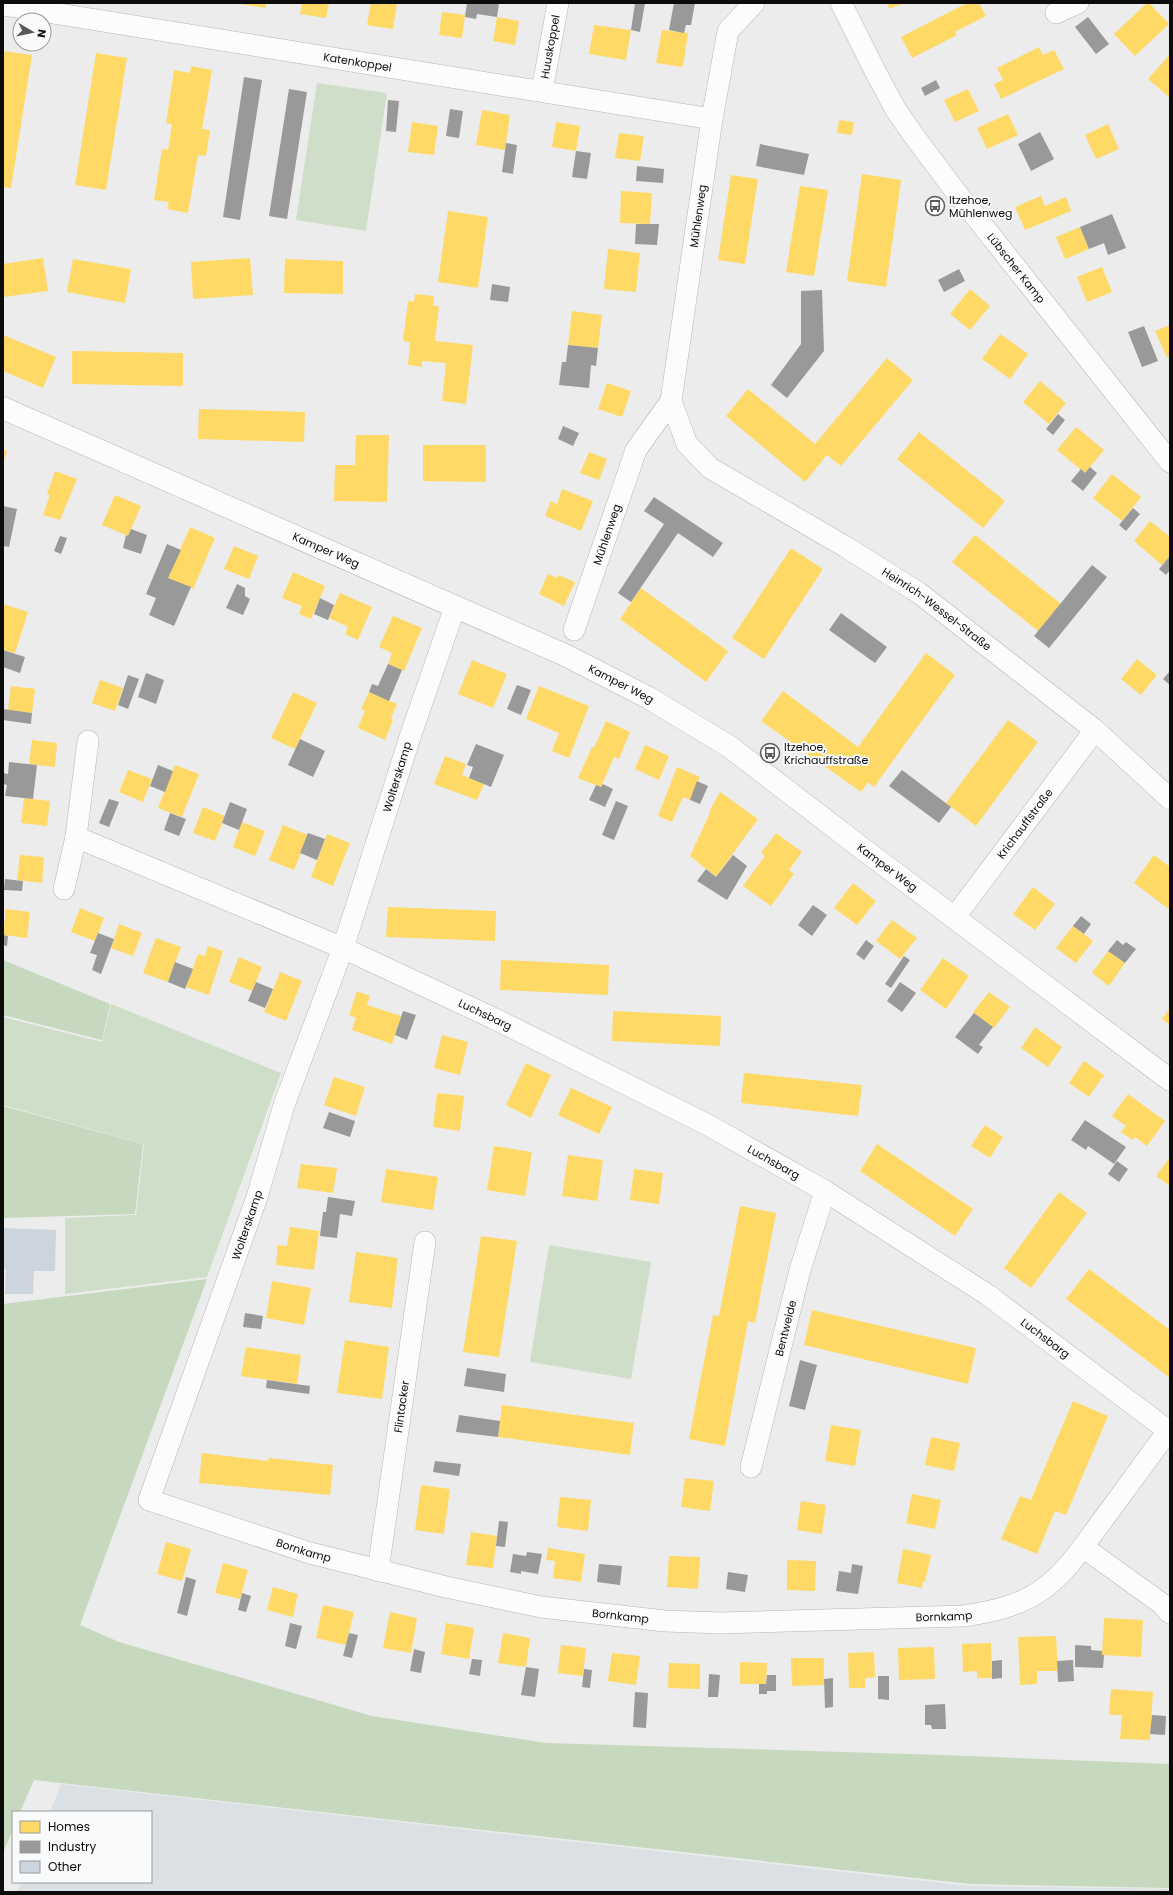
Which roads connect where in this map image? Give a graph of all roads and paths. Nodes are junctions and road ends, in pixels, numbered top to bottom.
1 (558, 3) edge
2 (734, 3) edge
3 (754, 3) edge
4 (841, 3) edge
5 (1078, 3) edge
6 (3, 5) edge
7 (1056, 13) dead end
8 (728, 31) junction
9 (542, 91) junction
10 (712, 119) junction
11 (671, 401) junction
12 (3, 408) edge
13 (687, 444) joint
14 (1170, 462) edge
15 (455, 607) junction
16 (574, 630) dead end
17 (1095, 730) junction
18 (88, 742) dead end
19 (1170, 799) edge
20 (76, 837) junction
21 (64, 889) dead end
22 (954, 918) junction
23 (343, 948) junction
24 (1170, 1080) edge
25 (825, 1191) junction
26 (425, 1242) dead end
27 (1169, 1432) edge
28 (751, 1467) dead end
29 (149, 1500) joint
30 (1083, 1547) junction
31 (378, 1571) junction
32 (1170, 1612) edge

1 - 9 street, Huuskoppel
2 - 8 street, Mühlenweg
3 - 8 street
4 - 14 street, Lübscher Kamp
5 - 7 street
6 - 9 street, Katenkoppel
8 - 10 street, Mühlenweg
9 - 10 street, Katenkoppel
10 - 11 street, Mühlenweg
11 - 13 street, Mühlenweg
11 - 16 street, Mühlenweg
12 - 15 main road, Kamper Weg
13 - 17 street, Heinrich-Wessel-Straße
15 - 22 main road, Kamper Weg
15 - 23 street, Wolterskamp
17 - 19 street, Heinrich-Wessel-Straße
17 - 22 street, Krichauffstraße
18 - 20 street
20 - 21 street
20 - 23 street
22 - 24 main road, Kamper Weg
23 - 25 street, Luchsbarg
23 - 29 street, Wolterskamp
25 - 27 street, Luchsbarg
25 - 28 street, Bentweide
26 - 31 street, Flintacker
27 - 30 street, Bornkamp
29 - 31 street, Bornkamp
30 - 31 street, Bornkamp
30 - 32 street

